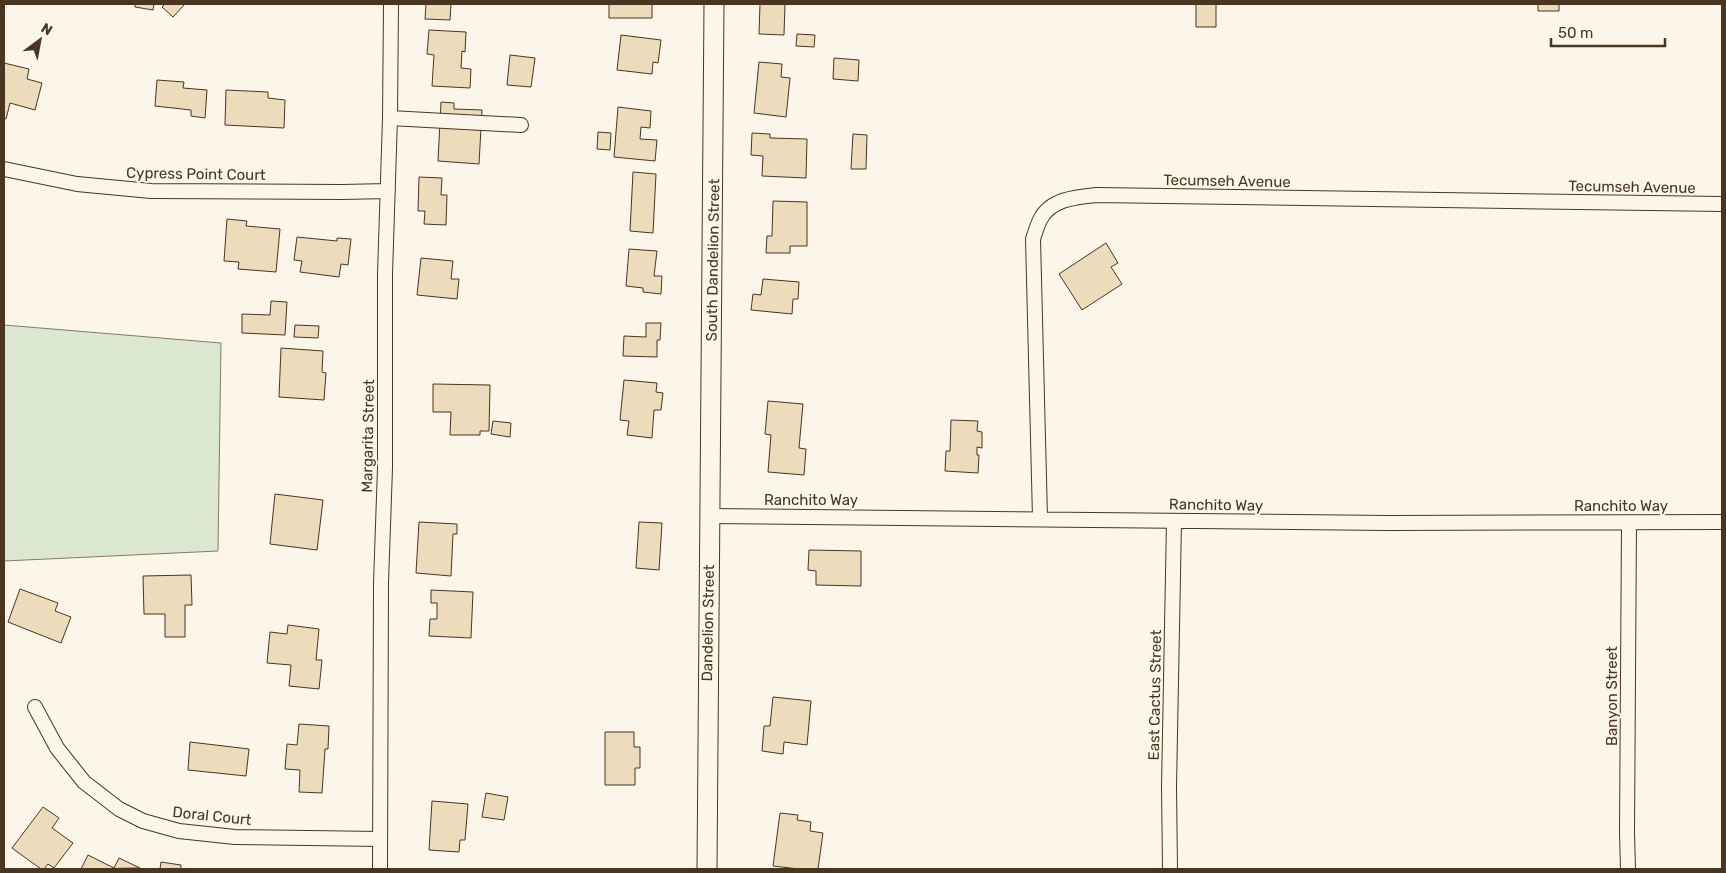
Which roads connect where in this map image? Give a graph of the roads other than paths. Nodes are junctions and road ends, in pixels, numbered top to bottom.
1 (391, 4) edge
2 (714, 4) edge
3 (390, 118) junction
4 (521, 124) dead end
5 (4, 170) edge
6 (388, 190) junction
7 (1722, 204) edge
8 (709, 516) junction
9 (1040, 518) junction
10 (1174, 521) junction
11 (1629, 522) junction
12 (1722, 522) edge
13 (35, 706) dead end
14 (380, 839) junction
15 (380, 869) edge
16 (708, 869) edge
17 (1170, 869) edge
18 (1628, 869) edge

1 - 3 street, Margarita Street
2 - 8 street, South Dandelion Street
3 - 4 street
3 - 6 street, Margarita Street
5 - 6 street, Cypress Point Court
6 - 14 street, Margarita Street
7 - 9 street, Tecumseh Avenue
8 - 9 street, Ranchito Way
8 - 16 street, Dandelion Street
9 - 10 street, Ranchito Way
10 - 11 street, Ranchito Way
10 - 17 street, East Cactus Street
11 - 12 street, Ranchito Way
11 - 18 street, Banyon Street
13 - 14 street, Doral Court
14 - 15 street, Margarita Street

